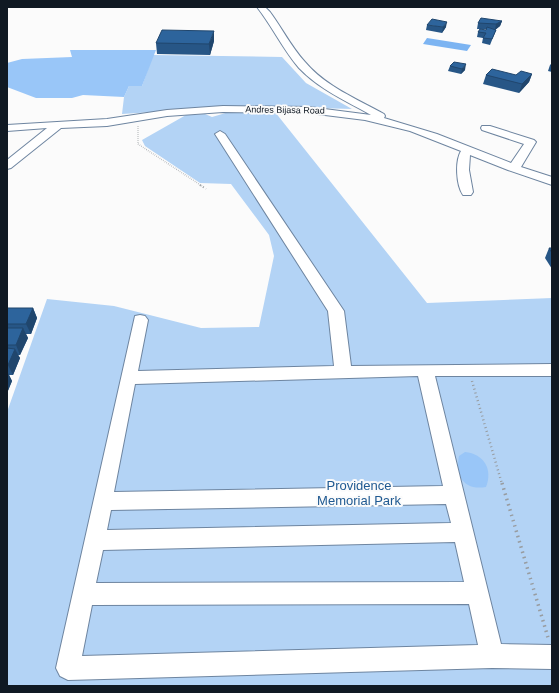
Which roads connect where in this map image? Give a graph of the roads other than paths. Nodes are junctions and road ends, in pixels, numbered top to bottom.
1 (261, 7) edge
2 (392, 123) junction
3 (59, 124) junction
4 (7, 128) edge
5 (486, 128) dead end
6 (220, 134) dead end
7 (467, 149) junction
8 (7, 166) edge
9 (514, 168) junction
10 (552, 181) edge
11 (466, 192) dead end
12 (140, 320) dead end
13 (425, 370) junction
14 (552, 370) edge
15 (343, 372) junction
16 (128, 378) junction
17 (454, 495) junction
18 (103, 501) junction
19 (463, 532) junction
20 (95, 540) junction
21 (478, 593) junction
22 (84, 594) junction
23 (551, 650) edge
24 (492, 656) junction

1 - 2 street
2 - 3 street, Andres Bijasa Road
2 - 7 street, Andres Bijasa Road
3 - 4 street, Andres Bijasa Road
3 - 8 street
5 - 9 street
6 - 15 street
7 - 9 street, Andres Bijasa Road
7 - 11 street
9 - 10 street, Andres Bijasa Road
12 - 16 street
13 - 14 street
13 - 15 street
13 - 17 street
15 - 16 street
16 - 18 street
17 - 18 street
17 - 19 street
18 - 20 street
19 - 20 street
19 - 21 street
20 - 22 street
21 - 22 street
21 - 24 street
22 - 24 street
23 - 24 street

